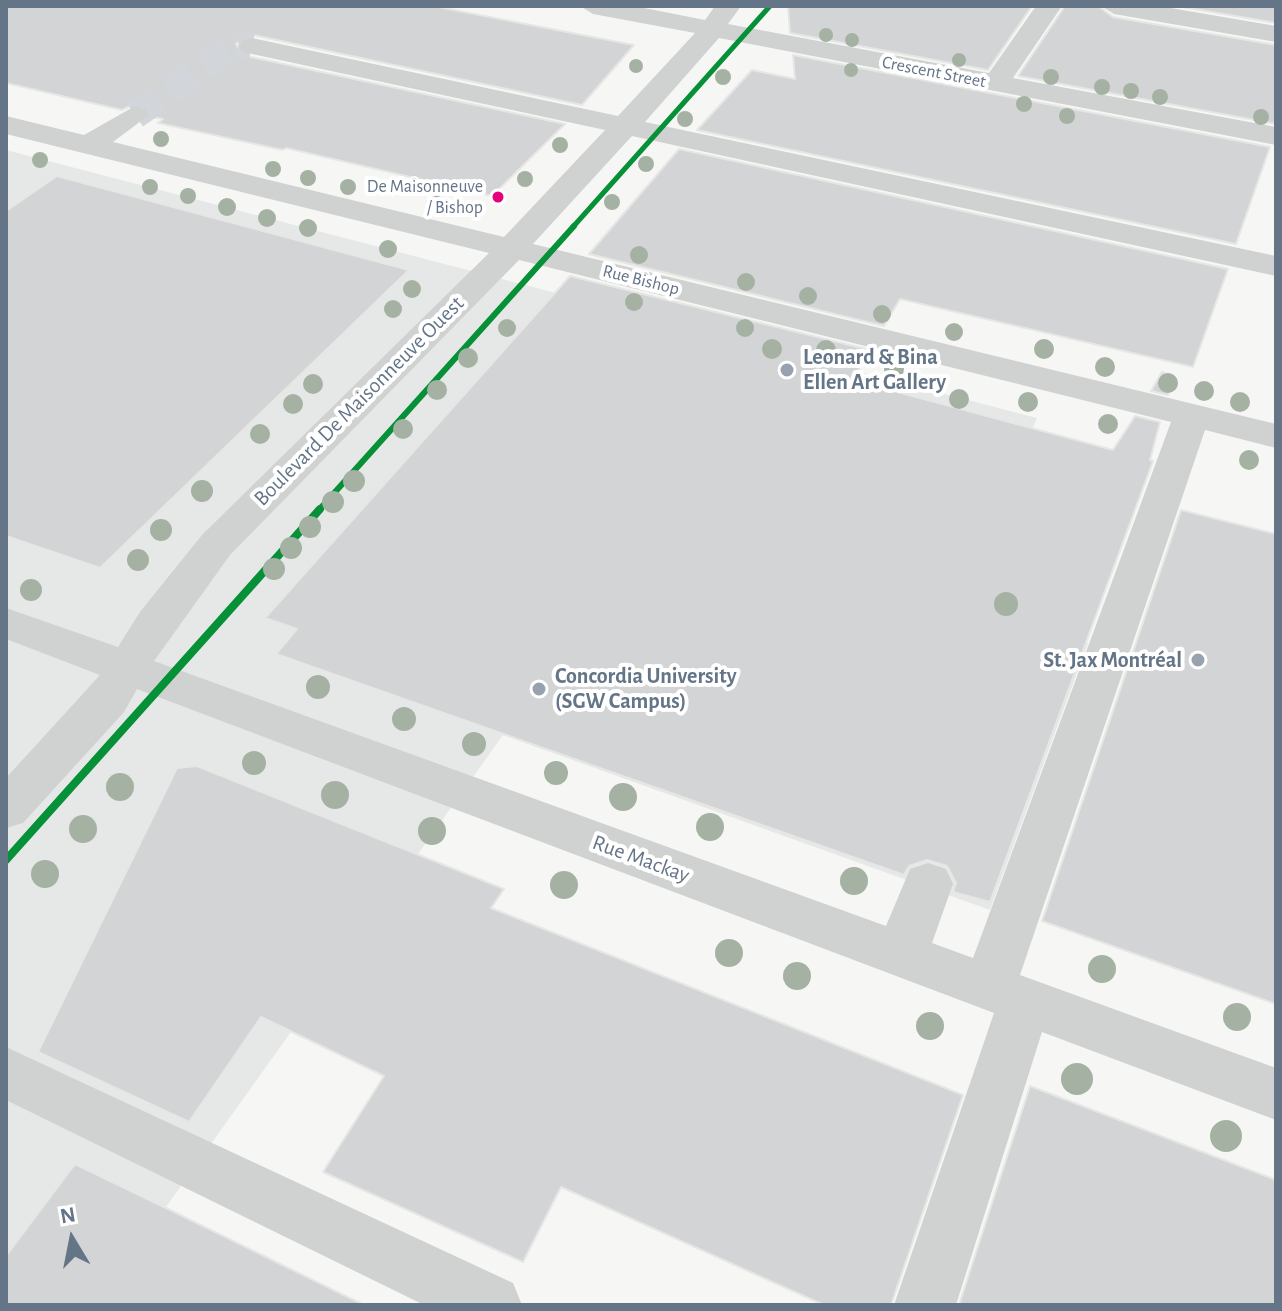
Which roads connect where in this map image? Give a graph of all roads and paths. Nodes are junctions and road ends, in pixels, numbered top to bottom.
1 (593, 6) edge
2 (1049, 6) edge
3 (1114, 6) edge
4 (720, 17) edge
5 (1276, 34) edge
6 (252, 46) tunnel mouth
7 (995, 84) junction
8 (135, 115) tunnel mouth
9 (6, 125) edge
10 (623, 127) junction
11 (1276, 136) edge
12 (89, 145) junction
13 (511, 249) junction
14 (1276, 266) edge
15 (1192, 415) junction
16 (1276, 436) edge
17 (6, 623) edge
18 (130, 668) junction
19 (6, 809) edge
20 (928, 884) dead end
21 (901, 955) junction
22 (1007, 994) junction
23 (6, 1072) edge
24 (1276, 1094) edge
25 (491, 1305) edge
26 (925, 1305) edge

1 - 4 street, Crescent Street
2 - 7 street
3 - 5 street
4 - 7 street, Crescent Street
4 - 10 street, Boulevard De Maisonneuve Ouest
6 - 10 street
7 - 11 street, Crescent Street
8 - 12 street
9 - 12 street, Rue Bishop
10 - 13 street, Boulevard De Maisonneuve Ouest
10 - 14 street
12 - 13 street, Rue Bishop
13 - 15 street, Rue Bishop
13 - 18 street, Boulevard De Maisonneuve Ouest
15 - 16 street, Rue Bishop
15 - 22 street
17 - 18 street, Rue Mackay
18 - 19 street, Boulevard De Maisonneuve Ouest
18 - 21 street, Rue Mackay
20 - 21 street
21 - 22 street, Rue Mackay
22 - 24 street, Rue Mackay
22 - 26 street
23 - 25 street

